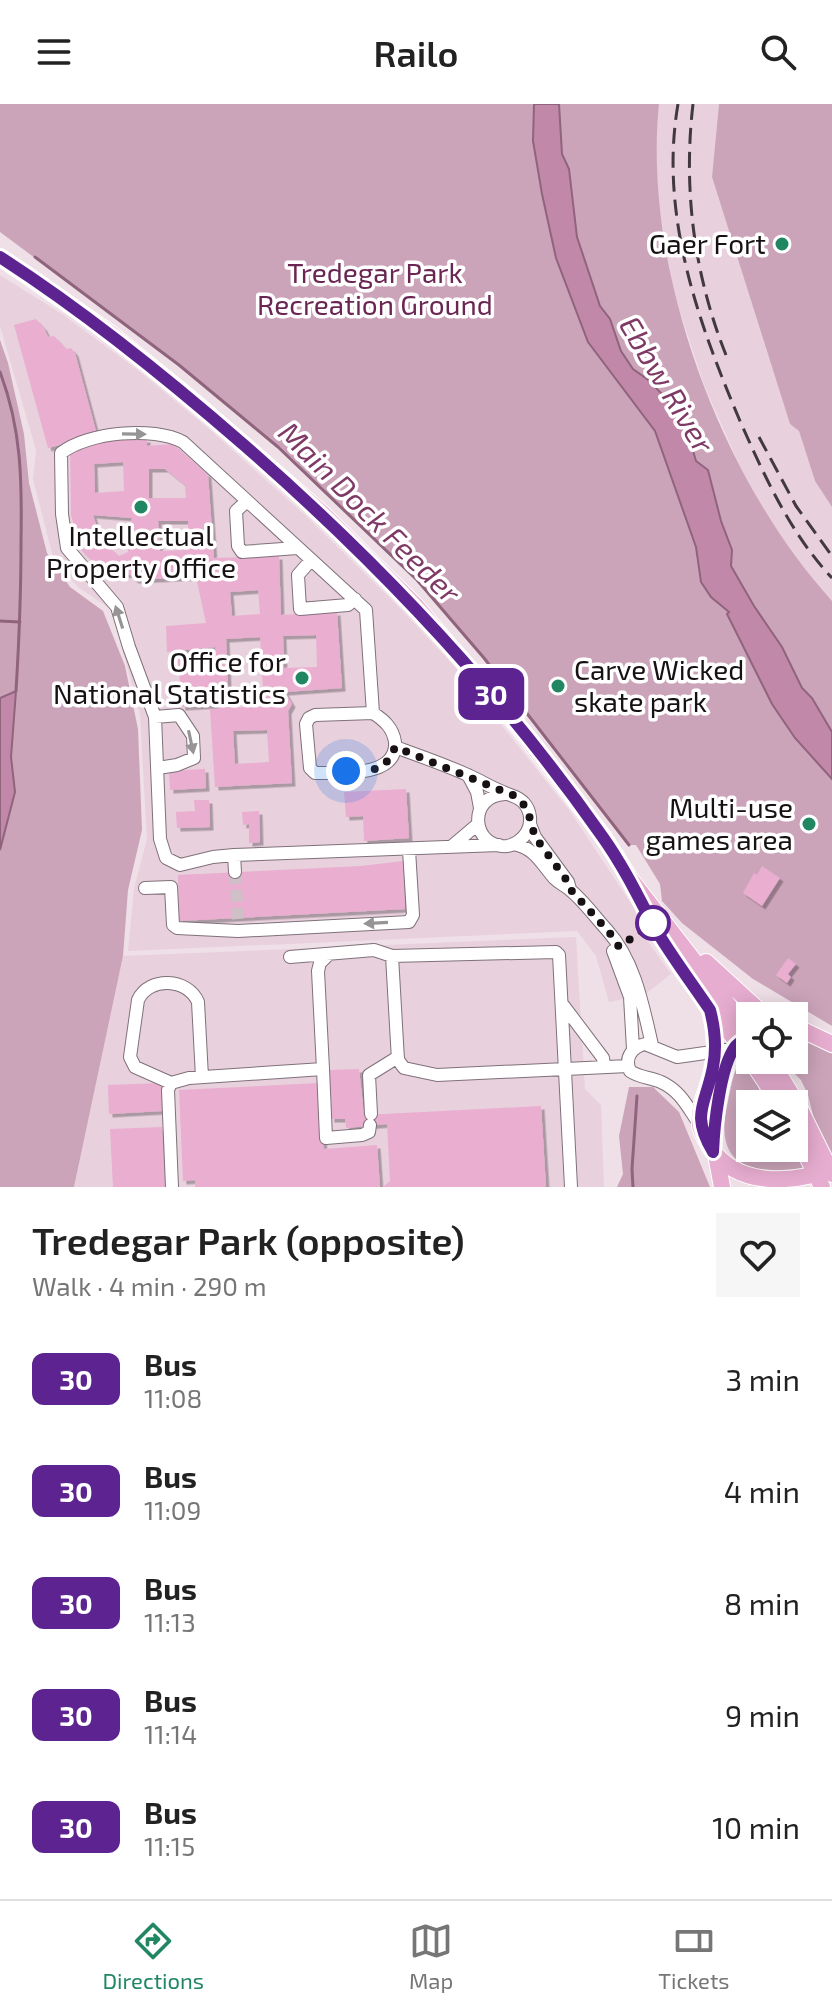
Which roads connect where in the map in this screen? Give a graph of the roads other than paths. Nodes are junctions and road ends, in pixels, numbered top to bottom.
1 (0, 260) edge
2 (247, 501) junction
3 (297, 548) junction
4 (311, 560) junction
5 (355, 599) junction
6 (373, 713) junction
7 (155, 717) junction
8 (395, 747) junction
9 (158, 768) junction
10 (468, 775) junction
11 (505, 794) junction
12 (480, 808) junction
13 (478, 824) junction
14 (530, 824) junction
15 (506, 845) junction
16 (449, 848) junction
17 (409, 850) junction
18 (234, 855) junction
19 (171, 862) junction
20 (235, 872) tunnel mouth
21 (631, 880) junction
22 (171, 887) junction
23 (145, 888) dead end
24 (570, 889) junction
25 (596, 919) junction
26 (674, 935) junction
27 (332, 953) junction
28 (392, 956) junction
29 (290, 957) dead end
30 (749, 1002) edge
31 (563, 1005) junction
32 (710, 1010) junction
33 (736, 1029) edge
34 (808, 1031) edge
35 (736, 1034) edge
36 (828, 1037) edge
37 (736, 1043) edge
38 (652, 1045) junction
39 (633, 1049) junction
40 (715, 1052) junction
41 (398, 1057) junction
42 (736, 1060) edge
43 (604, 1066) junction
44 (628, 1066) junction
45 (323, 1069) junction
46 (565, 1069) junction
47 (779, 1074) edge
48 (202, 1077) junction
49 (171, 1083) junction
50 (700, 1125) junction
51 (715, 1156) junction
52 (808, 1179) edge
53 (172, 1187) edge
54 (571, 1187) edge
55 (722, 1187) edge

1 - 21 main road
2 - 3 street
2 - 3 street
7 -> 2 street
3 - 4 street
4 - 5 street
4 - 5 street
5 - 6 street
6 - 8 street
6 - 8 street
7 - 9 street
7 -> 9 street
8 - 10 street
9 - 19 street
10 - 11 street
10 - 12 street
11 - 12 street
11 - 14 street
12 - 13 street
13 - 15 street
13 - 16 street
14 - 15 street
14 - 24 street
15 - 16 street
15 - 24 street
16 - 17 street
17 - 18 street
17 -> 22 street
18 - 19 street
18 - 20 street
19 - 22 street
21 - 26 main road
21 - 32 main road
22 - 23 street
24 - 25 street
25 - 38 street
25 - 39 street
26 - 30 main road
26 - 33 main road
27 - 28 street
27 - 29 street
27 - 45 street
28 - 31 street
28 - 41 street
31 - 43 street
31 - 46 street
32 - 35 main road
32 - 40 main road
34 - 36 main road
37 - 40 street
38 - 39 street
38 - 40 street
39 - 44 street
40 - 50 main road
41 - 45 street
41 - 46 street
42 - 51 main road
43 - 44 street
43 - 46 street
44 - 50 street
45 - 48 street
46 - 54 street
47 - 52 main road
48 - 49 street
48 - 49 street
49 - 53 street
50 - 51 main road
51 - 52 main road
51 - 55 main road

